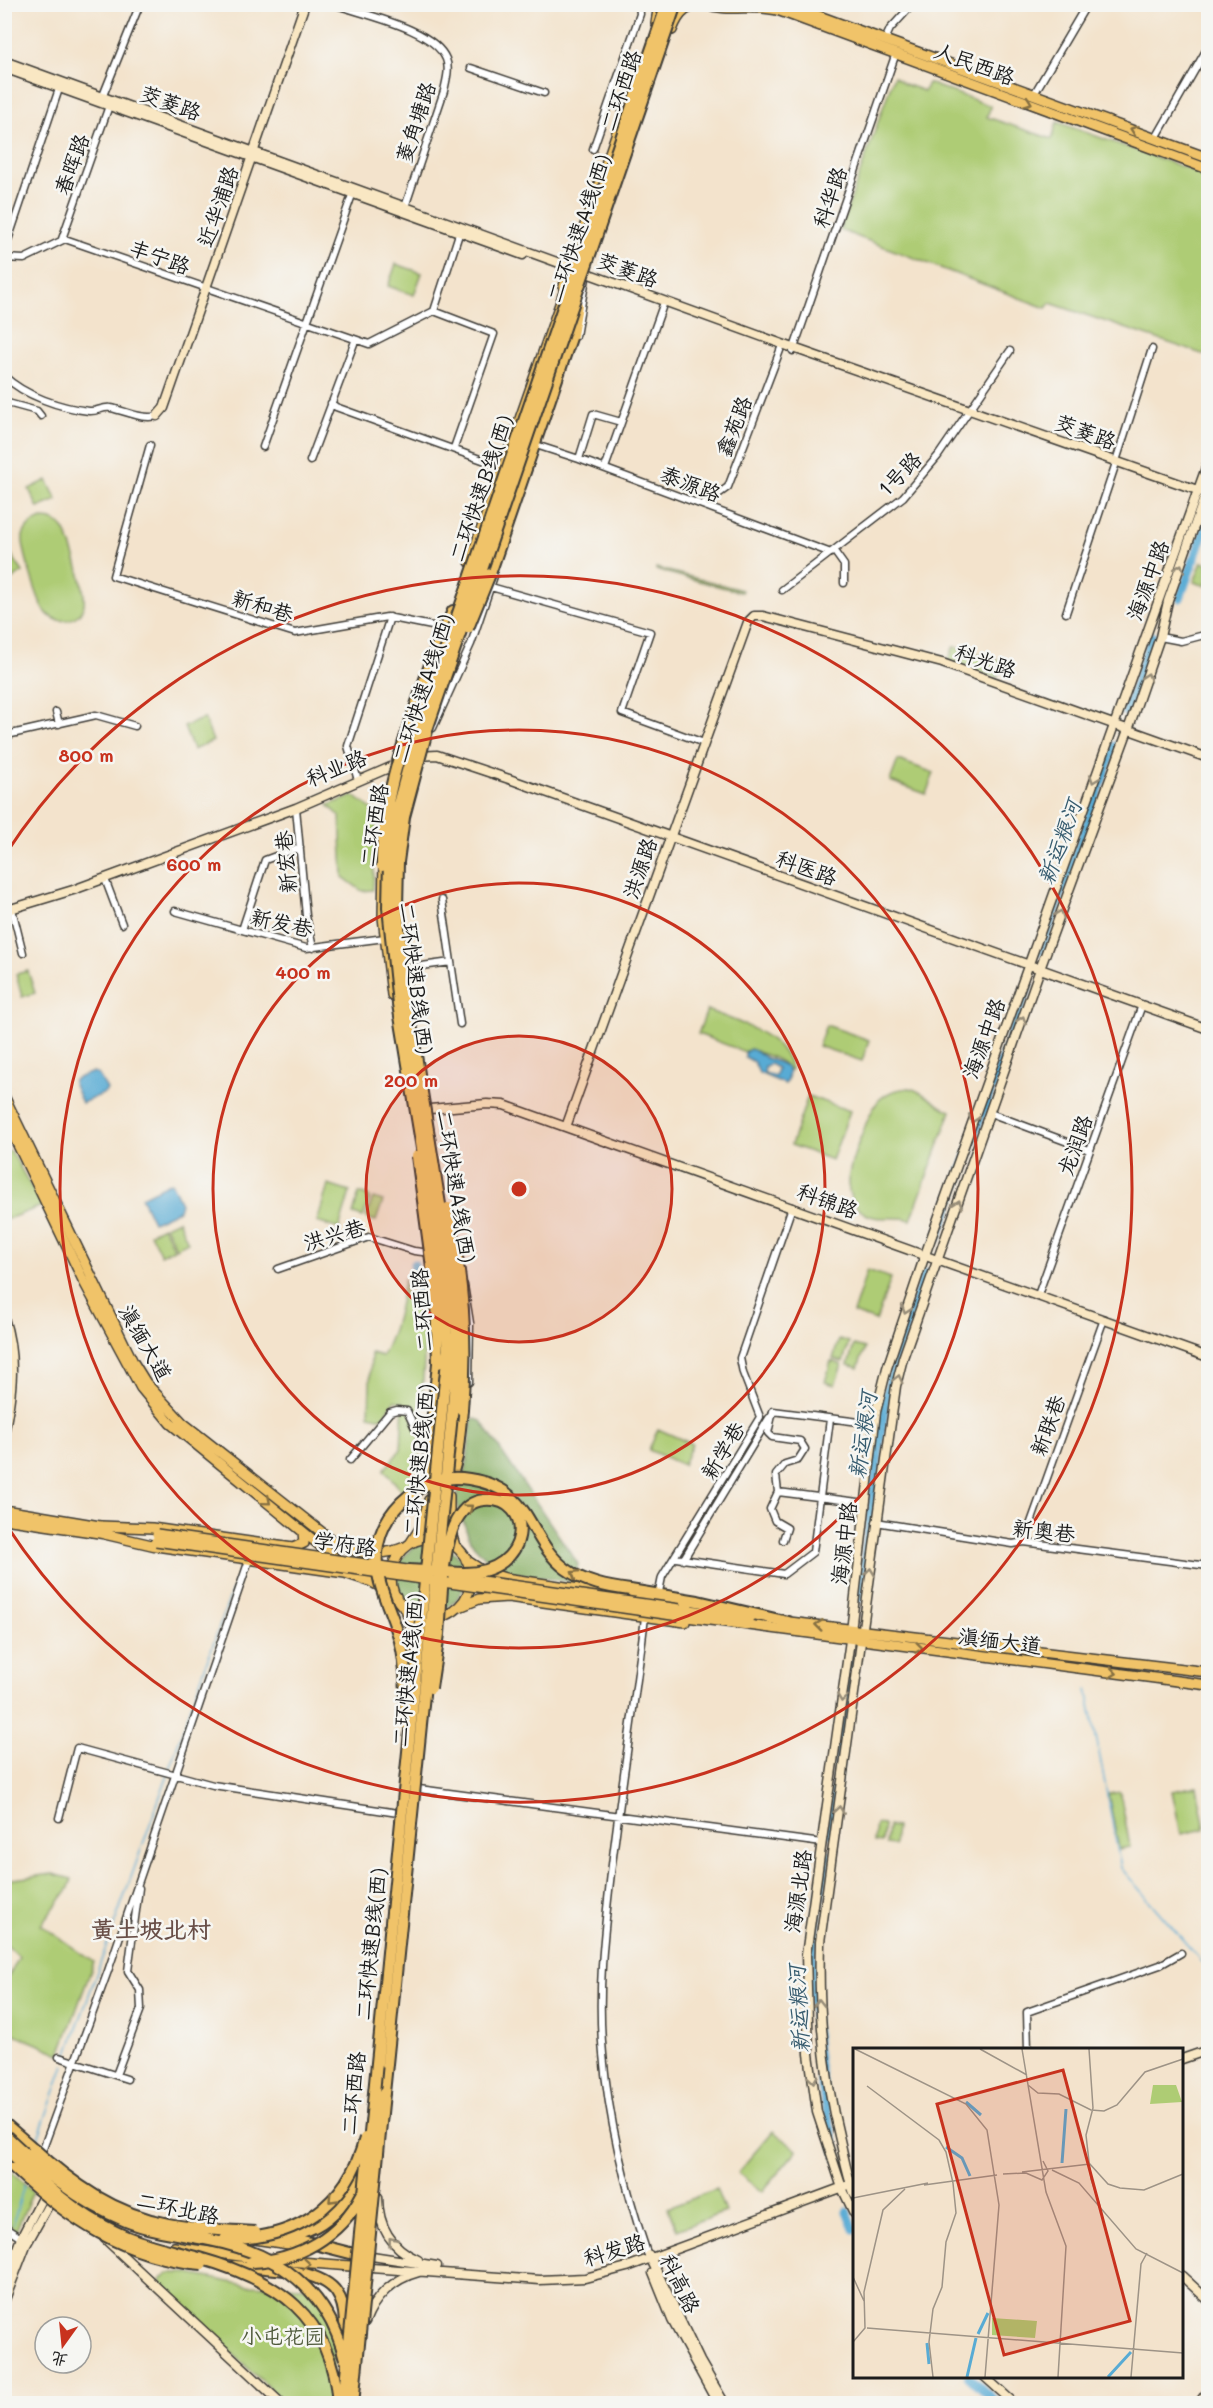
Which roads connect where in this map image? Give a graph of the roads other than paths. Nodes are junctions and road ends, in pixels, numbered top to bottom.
1 (140, 4) edge
2 (305, 4) edge
3 (334, 4) edge
4 (639, 4) edge
5 (659, 4) edge
6 (668, 4) edge
7 (675, 4) edge
8 (737, 4) edge
9 (786, 4) edge
10 (913, 4) edge
11 (1087, 4) edge
12 (709, 6) edge
13 (725, 9) junction
14 (885, 40) junction
15 (1209, 47) edge
16 (896, 53) junction
17 (645, 54) junction
18 (662, 60) junction
19 (4, 61) edge
20 (4, 68) edge
21 (471, 68) dead end
22 (61, 85) junction
23 (544, 93) dead end
24 (1034, 94) junction
25 (106, 102) junction
26 (1156, 138) junction
27 (593, 149) dead end
28 (254, 155) junction
29 (1209, 158) edge
30 (1209, 169) edge
31 (352, 195) junction
32 (404, 210) junction
33 (459, 234) junction
34 (62, 239) junction
35 (4, 252) edge
36 (585, 254) junction
37 (4, 258) edge
38 (578, 273) junction
39 (207, 288) junction
40 (577, 305) junction
41 (663, 306) junction
42 (434, 311) junction
43 (307, 321) junction
44 (355, 341) junction
45 (781, 348) junction
46 (793, 349) junction
47 (1152, 349) dead end
48 (1010, 351) dead end
49 (4, 376) edge
50 (4, 402) edge
51 (331, 403) junction
52 (969, 411) junction
53 (41, 416) dead end
54 (156, 416) joint
55 (621, 422) junction
56 (150, 445) dead end
57 (539, 446) junction
58 (262, 447) dead end
59 (454, 448) junction
60 (579, 459) junction
61 (310, 461) dead end
62 (1209, 462) edge
63 (1115, 463) junction
64 (502, 467) junction
65 (605, 468) junction
66 (1203, 492) edge
67 (704, 505) junction
68 (832, 552) junction
69 (844, 583) dead end
70 (490, 587) junction
71 (782, 591) dead end
72 (453, 611) junction
73 (1066, 613) dead end
74 (390, 617) junction
75 (748, 622) joint
76 (442, 628) junction
77 (1209, 634) edge
78 (1161, 637) junction
79 (442, 686) junction
80 (56, 712) dead end
81 (59, 724) junction
82 (1114, 724) junction
83 (135, 726) dead end
84 (433, 728) junction
85 (1128, 730) junction
86 (7, 735) dead end
87 (704, 742) junction
88 (424, 754) junction
89 (1209, 758) edge
90 (403, 761) junction
91 (392, 766) junction
92 (357, 777) junction
93 (296, 808) junction
94 (390, 814) junction
95 (670, 837) junction
96 (300, 847) junction
97 (105, 879) junction
98 (442, 900) dead end
99 (7, 908) edge
100 (174, 911) dead end
101 (122, 924) dead end
102 (389, 926) junction
103 (242, 930) junction
104 (385, 938) junction
105 (313, 948) junction
106 (23, 953) dead end
107 (451, 962) junction
108 (1028, 965) junction
109 (407, 968) junction
110 (1040, 969) junction
111 (1142, 1005) junction
112 (460, 1024) dead end
113 (1209, 1029) edge
114 (413, 1093) junction
115 (4, 1096) edge
116 (990, 1113) junction
117 (428, 1114) junction
118 (8, 1123) edge
119 (566, 1127) junction
120 (1089, 1150) junction
121 (792, 1207) junction
122 (431, 1253) junction
123 (925, 1255) junction
124 (938, 1259) junction
125 (278, 1269) dead end
126 (1038, 1295) junction
127 (4, 1318) edge
128 (1104, 1318) junction
129 (4, 1340) edge
130 (1209, 1357) edge
131 (4, 1403) edge
132 (760, 1417) junction
133 (770, 1418) junction
134 (830, 1419) junction
135 (875, 1424) junction
136 (427, 1432) junction
137 (4, 1434) edge
138 (350, 1460) dead end
139 (431, 1480) junction
140 (450, 1482) junction
141 (778, 1492) junction
142 (820, 1497) junction
143 (866, 1503) junction
144 (4, 1510) edge
145 (4, 1519) edge
146 (876, 1522) junction
147 (101, 1529) junction
148 (301, 1530) junction
149 (157, 1537) junction
150 (783, 1540) dead end
151 (1023, 1542) junction
152 (408, 1545) junction
153 (281, 1546) junction
154 (455, 1546) junction
155 (676, 1558) junction
156 (249, 1560) junction
157 (466, 1560) junction
158 (683, 1560) junction
159 (280, 1564) junction
160 (1209, 1566) edge
161 (408, 1570) junction
162 (505, 1578) junction
163 (368, 1580) junction
164 (396, 1596) junction
165 (504, 1597) junction
166 (658, 1597) junction
167 (457, 1608) junction
168 (406, 1609) junction
169 (680, 1613) junction
170 (448, 1614) junction
171 (645, 1617) junction
172 (787, 1626) junction
173 (851, 1629) junction
174 (862, 1630) junction
175 (850, 1640) junction
176 (861, 1642) junction
177 (1209, 1672) edge
178 (412, 1677) junction
179 (430, 1679) junction
180 (1209, 1685) edge
181 (419, 1746) junction
182 (171, 1773) junction
183 (419, 1789) junction
184 (400, 1811) junction
185 (618, 1815) junction
186 (60, 1818) dead end
187 (822, 1843) junction
188 (140, 1879) dead end
189 (123, 1925) junction
190 (134, 1927) junction
191 (1181, 1953) dead end
192 (1028, 2048) edge
193 (1209, 2050) edge
194 (1209, 2056) edge
195 (59, 2057) dead end
196 (1183, 2060) edge
197 (75, 2062) junction
198 (1183, 2065) edge
199 (377, 2067) junction
200 (116, 2075) junction
201 (127, 2079) dead end
202 (384, 2093) junction
203 (4, 2123) edge
204 (4, 2128) edge
205 (4, 2134) edge
206 (4, 2147) edge
207 (4, 2153) edge
208 (363, 2158) junction
209 (4, 2159) edge
210 (39, 2160) junction
211 (60, 2177) junction
212 (849, 2184) edge
213 (52, 2194) junction
214 (378, 2197) junction
215 (853, 2203) edge
216 (4, 2227) edge
217 (277, 2235) junction
218 (183, 2236) junction
219 (21, 2238) junction
220 (155, 2243) junction
221 (179, 2253) junction
222 (354, 2254) junction
223 (372, 2256) junction
224 (649, 2257) junction
225 (352, 2267) junction
226 (371, 2268) junction
227 (431, 2268) junction
228 (145, 2274) junction
229 (1183, 2277) edge
230 (4, 2283) edge
231 (1183, 2283) edge
232 (1209, 2300) edge
233 (4, 2302) edge
234 (1209, 2305) edge
235 (365, 2322) junction
236 (342, 2374) junction
237 (978, 2378) edge
238 (986, 2378) edge
239 (1209, 2391) edge
240 (339, 2402) edge
241 (282, 2403) edge
242 (351, 2403) edge
243 (357, 2403) edge
244 (718, 2403) edge
245 (725, 2403) edge
246 (1007, 2403) edge
247 (1015, 2403) edge
248 (1198, 2403) edge

1 - 25 street, 春晖路
2 - 28 street, 近华浦路
3 - 32 street, 菱角塘路
4 - 27 street
5 - 17 main road
6 - 36 main road, 二环西路, bridge
6 - 102 highway, 二环快速B线(西), bridge
7 - 36 main road, 二环西路, bridge
7 - 79 highway, 二环快速A线(西), bridge
8 - 13 main road, 人民西路
9 - 14 main road, 人民西路
10 - 14 street
11 - 24 street
12 - 13 main road, 人民西路
12 - 18 main road, 人民西路
13 - 16 main road, 人民西路
14 - 24 main road, 人民西路
15 - 26 street
16 -> 30 main road, 人民西路
16 - 46 street, 科华路
17 - 18 main road
17 - 38 main road
18 - 38 main road, 人民西路
19 - 22 street, 茭菱路
20 - 22 street, 茭菱路
21 - 23 street
22 - 25 street, 茭菱路
22 - 35 street
26 -> 24 main road, 人民西路
25 - 28 street, 茭菱路
25 - 34 street, 春晖路
26 - 29 main road, 人民西路
28 - 31 street, 茭菱路
28 - 32 street, 茭菱路
28 - 39 street, 近华浦路
31 - 32 street, 茭菱路
31 - 43 street
32 - 33 street, 茭菱路
32 - 38 street, 茭菱路
33 - 38 street, 茭菱路
33 - 42 street
34 - 37 street
34 - 39 street, 丰宁路
36 - 38 main road, 二环西路
38 - 40 main road, 二环西路
38 - 41 street, 茭菱路
38 - 46 street, 茭菱路
38 - 57 street
38 - 64 main road, 二环西路
39 - 43 street, 丰宁路
39 - 54 street, 近华浦路
40 - 79 highway, bridge
40 - 84 main road, 二环西路
41 - 45 street, 茭菱路
41 - 55 street
42 - 44 street
42 - 59 street
43 - 44 street, 丰宁路
43 - 58 street
44 - 51 street
45 - 46 street, 茭菱路
45 - 67 street, 鑫苑路
46 - 52 street, 茭菱路
47 - 63 street
48 - 52 street, 1号路
49 - 54 street
50 - 53 street
51 - 59 street
51 - 61 street
52 - 63 street, 茭菱路
52 - 68 street, 1号路
55 - 60 street
55 - 65 street
56 - 74 street, 新和巷
57 - 60 street, 泰源路
57 - 70 street
59 - 64 street
60 - 65 street, 泰源路
62 - 66 street, 海源中路
63 - 66 street, 茭菱路
63 - 73 street
64 - 72 main road, 二环西路
65 - 67 street, 泰源路
78 -> 66 street, 海源中路
66 - 82 street, 海源中路
67 - 68 street, 泰源路
68 - 69 street
68 - 71 street, 1号路
70 - 84 street
70 - 87 street
72 - 76 street
72 - 90 main road, 二环西路
72 - 102 highway, bridge
74 - 76 street, 新和巷
74 - 92 street
75 - 82 street, 科光路
75 - 87 street, 洪源路
76 - 91 street
77 - 78 street
85 -> 78 street, 海源中路
79 - 117 highway, 二环快速A线(西), bridge
80 - 81 street
81 - 83 street
81 - 86 street
82 - 85 street, 科光路
82 -> 108 street, 海源中路
84 - 88 main road, 二环西路
85 - 89 street, 科光路
110 -> 85 street, 海源中路
87 - 95 street, 洪源路
88 - 90 street, 科医路
88 - 95 street, 科医路
88 - 109 main road, 二环西路
90 - 91 street, 科医路
90 - 94 main road, 二环西路
91 - 92 street, 科业路
91 - 93 street, 科业路
91 - 94 street
92 - 99 street, 科业路
93 - 96 street, 新宏巷
93 - 97 street, 科业路
94 - 104 main road, 二环西路
95 - 108 street, 科医路
95 - 119 street, 洪源路
96 - 103 street
96 - 105 street, 新宏巷
97 - 99 street, 科业路
97 - 101 street
98 - 107 street
99 - 106 street
100 - 103 street, 新发巷
102 - 114 highway, 二环快速B线(西), bridge
103 - 105 street, 新发巷
104 - 105 street, 新发巷
104 - 122 main road, 二环西路
107 - 109 street
107 - 112 street
108 - 110 street, 科医路
108 -> 123 street, 海源中路
109 - 117 main road, 二环西路
110 - 111 street, 科医路
116 -> 110 street, 海源中路
111 - 113 street, 科医路
111 - 120 street, 龙润路
114 - 139 highway, bridge
114 - 184 highway, 二环快速B线(西), bridge
115 - 118 main road, 滇缅大道
116 - 120 street
124 -> 116 street, 海源中路
117 - 119 street, 科锦路
117 - 140 main road, 二环西路
117 - 140 highway, bridge
117 - 181 highway, 二环快速A线(西), bridge
118 -> 148 main road, 滇缅大道
118 - 152 main road, 滇缅大道
119 - 121 street, 科锦路
120 - 126 street, 龙润路
121 - 123 street, 科锦路
121 - 132 street, 新学巷
122 - 125 street, 洪兴巷
122 - 136 street
122 - 139 main road, 二环西路
123 - 124 street, 科锦路
123 -> 135 street, 海源中路
124 - 126 street, 科锦路
146 -> 124 street, 海源中路
126 - 128 street, 科锦路
127 - 137 street
128 - 130 street, 科锦路
128 - 151 street, 新联巷
129 - 131 street
132 - 133 street
132 - 155 street, 新学巷
133 - 134 street
133 - 141 street
133 - 158 street
134 - 135 street
134 - 142 street
135 - 143 street, 海源中路
136 - 138 street
136 - 139 street
139 - 140 main road
139 - 152 main road, 二环西路
140 - 154 main road, 二环西路
141 - 142 street
141 - 150 street
142 - 143 street
142 - 158 street
143 - 173 street, 海源中路
144 - 147 main road, 学府路
145 - 147 main road, 学府路
146 - 151 street, 新奥巷
174 -> 146 street, 海源中路
147 - 149 main road, 学府路
147 - 153 main road
147 - 156 main road, 学府路
148 - 153 main road
148 - 163 main road, 滇缅大道
149 - 161 main road, 学府路, bridge
149 - 169 main road, 学府路, bridge
151 - 160 street, 新奥巷
152 - 154 main road
152 - 164 main road
153 - 159 main road
154 - 157 main road
155 - 158 street
155 - 166 street, 新学巷
156 - 159 main road, 学府路
156 - 182 street
157 - 162 main road
157 - 167 main road
159 - 163 main road, 学府路
161 - 169 main road, 学府路, bridge
181 -> 161 highway, bridge
162 - 165 main road
162 - 166 main road
163 - 164 main road, 学府路
164 - 168 main road
165 - 167 main road, 滇缅大道
165 - 171 main road, 滇缅大道
166 - 172 highway
166 -> 184 highway, bridge
167 - 170 main road
168 - 170 main road
168 - 178 main road, 二环西路
169 - 172 main road, 滇缅大道
170 - 179 main road, 二环西路
171 - 172 main road, 滇缅大道
171 - 185 street
173 -> 172 main road, 滇缅大道
172 - 175 main road, 滇缅大道
173 - 174 main road, 滇缅大道
173 - 175 street, 海源中路
174 - 176 street, 海源中路
174 - 177 main road, 滇缅大道
175 - 176 main road, 滇缅大道
175 -> 187 street, 海源北路
176 -> 180 main road, 滇缅大道
212 -> 176 street, 海源北路
178 - 179 main road
178 - 184 main road, 二环西路
179 - 183 main road, 二环西路
181 - 202 highway, 二环快速A线(西), bridge
182 - 184 street
182 - 186 street
182 - 189 street
183 - 185 street
183 - 214 main road, 二环西路
184 - 199 highway, 二环快速B线(西), bridge
184 - 208 main road, 二环西路
185 - 187 street
185 - 224 street
187 -> 212 street, 海源北路
188 - 190 street
189 - 190 street
189 - 197 street
190 - 200 street
191 - 192 street
193 - 196 street
194 - 198 street
195 - 197 street
197 - 200 street
197 - 210 street
199 -> 218 highway, bridge
199 - 240 highway, bridge
200 - 201 street
202 - 221 highway, bridge
202 - 242 highway, bridge
203 - 217 highway, bridge
204 - 210 main road, 二环北路
205 - 218 highway, bridge
206 - 221 highway, bridge
207 - 213 main road, 二环北路
208 - 217 highway
208 - 222 main road, 二环西路
209 - 236 highway, bridge
210 - 211 main road, 二环北路
211 - 213 street
211 - 222 main road, 二环北路
212 - 215 street, 海源北路
212 - 224 street, 科发路
213 - 219 street
213 - 220 main road, 二环北路
213 - 228 street
213 - 233 street
214 - 223 main road, 二环西路
227 -> 214 street
216 - 219 street
217 - 222 highway
218 - 242 highway, bridge
219 - 230 street
220 -> 225 main road, 二环北路
220 - 228 street
221 - 240 highway, bridge
222 - 223 main road, 二环北路
222 - 225 main road, 二环西路
223 - 226 main road, 二环西路
223 - 227 street, 科发路
224 - 227 street, 科发路
224 - 244 street, 科高路
224 - 245 street, 科高路
225 - 226 main road, 二环北路
225 - 236 main road, 二环西路
226 - 227 street, 科发路
226 - 235 main road, 二环西路
227 - 235 street
228 - 241 street
229 - 232 street
231 - 234 street
235 - 243 main road, 二环西路
236 - 240 main road, 二环西路
237 - 246 street
238 - 247 street
239 - 248 street

